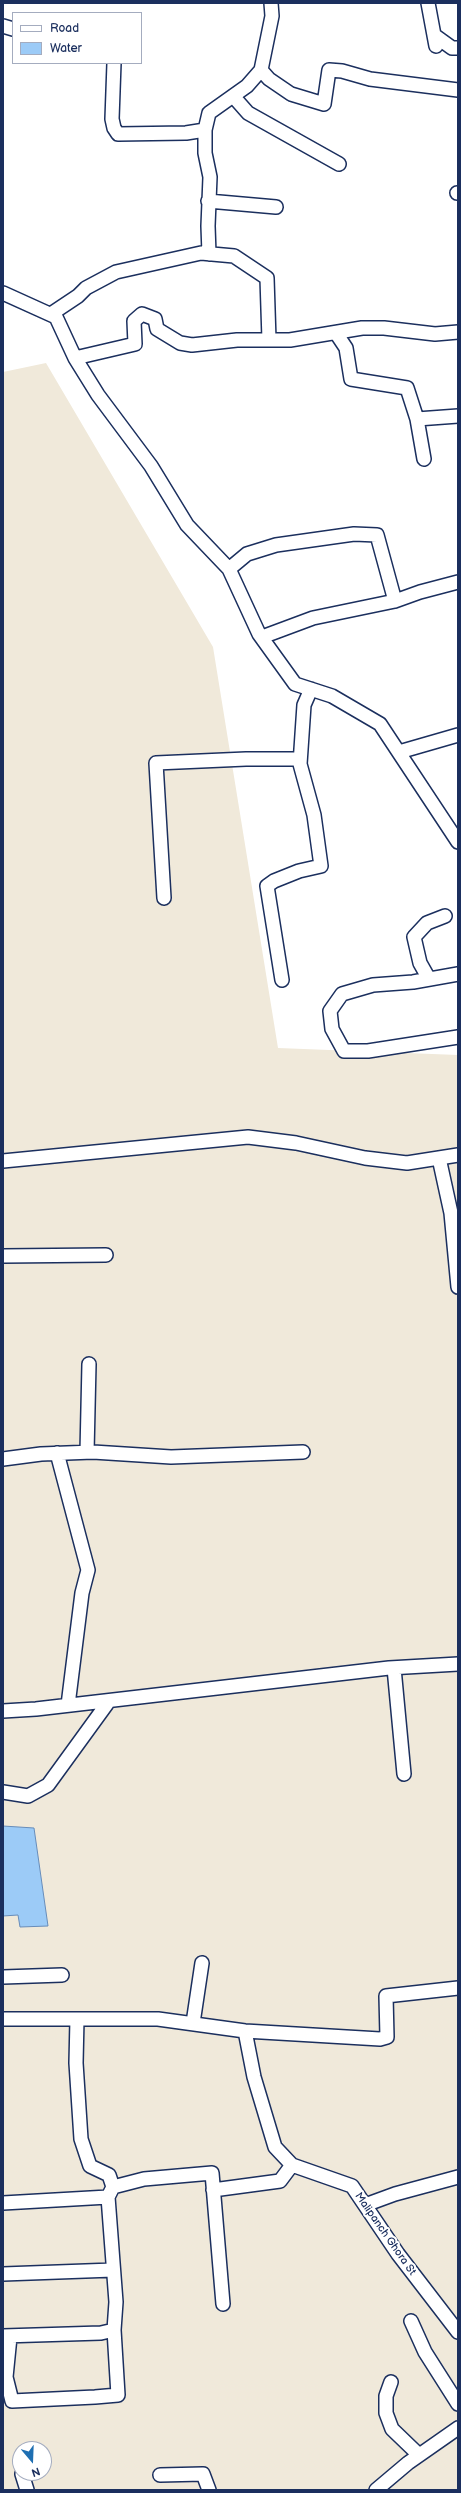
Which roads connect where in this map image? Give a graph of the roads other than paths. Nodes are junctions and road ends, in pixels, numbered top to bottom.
1 (271, 3) edge
2 (428, 3) edge
3 (458, 48) edge
4 (114, 64) edge
5 (260, 70) junction
6 (458, 90) edge
7 (233, 96) junction
8 (205, 130) junction
9 (339, 164) dead end
10 (208, 201) junction
11 (276, 207) dead end
12 (209, 254) junction
13 (3, 293) edge
14 (51, 314) junction
15 (458, 332) edge
16 (336, 333) junction
17 (269, 340) junction
18 (75, 358) junction
19 (458, 416) edge
20 (417, 419) junction
21 (424, 459) dead end
22 (229, 569) junction
23 (458, 582) edge
24 (395, 601) junction
25 (262, 637) junction
26 (311, 689) junction
27 (458, 735) edge
28 (399, 752) junction
29 (300, 759) junction
30 (458, 842) edge
31 (164, 898) dead end
32 (445, 916) dead end
33 (458, 974) edge
34 (429, 979) junction
35 (282, 980) dead end
36 (458, 1037) edge
37 (458, 1155) edge
38 (439, 1158) junction
39 (3, 1161) edge
40 (453, 1195) edge
41 (106, 1255) dead end
42 (3, 1256) edge
43 (458, 1287) edge
44 (89, 1364) dead end
45 (87, 1452) junction
46 (303, 1452) dead end
47 (57, 1453) junction
48 (3, 1459) edge
49 (458, 1664) edge
50 (394, 1668) junction
51 (109, 1701) junction
52 (68, 1705) junction
53 (3, 1711) edge
54 (404, 1774) dead end
55 (3, 1792) edge
56 (202, 1963) dead end
57 (62, 1975) dead end
58 (3, 1977) edge
59 (458, 1988) edge
60 (3, 2019) edge
61 (77, 2019) junction
62 (193, 2023) junction
63 (245, 2031) junction
64 (292, 2165) junction
65 (458, 2177) edge
66 (213, 2190) junction
67 (111, 2192) junction
68 (3, 2203) edge
69 (365, 2205) junction
70 (113, 2270) junction
71 (3, 2274) edge
72 (223, 2304) dead end
73 (411, 2321) dead end
74 (114, 2330) junction
75 (458, 2332) edge
76 (6, 2337) edge
77 (391, 2382) dead end
78 (458, 2404) edge
79 (458, 2428) edge
80 (420, 2455) junction
81 (160, 2474) dead end
82 (209, 2490) edge
83 (376, 2490) edge

1 - 5 street
2 - 3 street
4 - 8 street
5 - 6 street
5 - 7 street
7 - 8 street
7 - 9 street
8 - 10 street
10 - 11 street
10 - 12 street
12 - 14 street
12 - 17 street
13 - 14 street
14 - 18 street
15 - 16 street
16 - 17 street
16 - 20 street
17 - 18 street
18 - 22 street
19 - 20 street
20 - 21 street
22 - 24 street
22 - 25 street
23 - 24 street
24 - 25 street
25 - 26 street
26 - 28 street
26 - 29 street
27 - 28 street
28 - 30 street
29 - 31 street
29 - 35 street
32 - 34 street
33 - 34 street
34 - 36 street
37 - 38 street
38 - 39 street
38 - 40 street
40 - 43 street
41 - 42 street
44 - 45 street
45 - 46 street
45 - 47 street
47 - 48 street
47 - 52 street
49 - 50 street
50 - 51 street
50 - 54 street
51 - 52 street
51 - 55 street
52 - 53 street
56 - 62 street
57 - 58 street
59 - 63 street
60 - 61 street
61 - 62 street
61 - 67 street
62 - 63 street
63 - 64 street, Malipanch Ghora St
64 - 66 street
64 - 69 street, Malipanch Ghora St
65 - 69 street
66 - 67 street
66 - 72 street
67 - 68 street
67 - 70 street
69 - 75 street, Malipanch Ghora St
70 - 71 street
70 - 74 street
73 - 78 street
74 - 76 street
74 - 76 street
77 - 80 street
79 - 80 street
80 - 83 street
81 - 82 street

